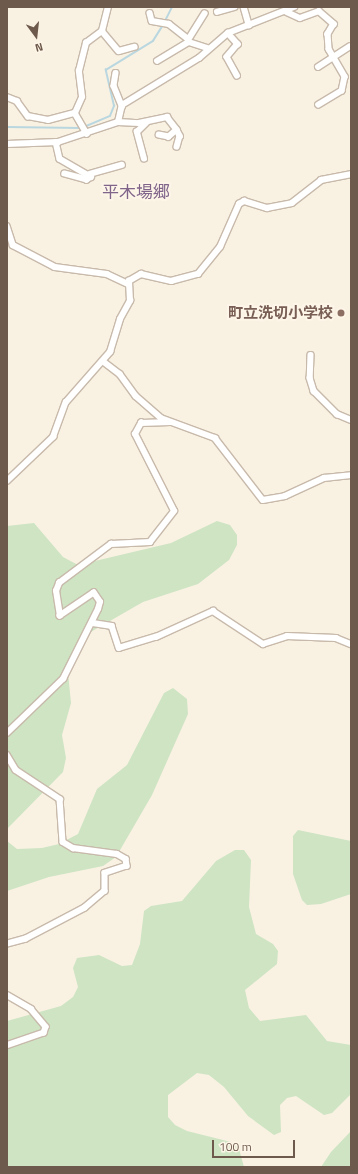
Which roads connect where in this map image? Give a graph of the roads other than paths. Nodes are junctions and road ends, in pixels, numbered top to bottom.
1 (108, 7) edge
2 (234, 7) edge
3 (244, 7) edge
4 (294, 7) edge
5 (217, 12) dead end
6 (287, 12) junction
7 (150, 13) dead end
8 (204, 14) dead end
9 (249, 25) junction
10 (102, 31) junction
11 (228, 33) junction
12 (188, 40) junction
13 (350, 46) dead end
14 (134, 47) dead end
15 (207, 48) junction
16 (334, 57) junction
17 (157, 61) dead end
18 (318, 67) dead end
19 (116, 73) dead end
20 (237, 75) dead end
21 (7, 97) edge
22 (319, 105) dead end
23 (122, 106) junction
24 (74, 113) junction
25 (149, 120) junction
26 (118, 122) junction
27 (177, 130) junction
28 (87, 132) junction
29 (159, 135) dead end
30 (56, 142) junction
31 (7, 144) edge
32 (177, 147) dead end
33 (144, 158) dead end
34 (122, 165) dead end
35 (65, 174) dead end
36 (90, 174) junction
37 (351, 174) edge
38 (7, 226) edge
39 (128, 284) junction
40 (311, 356) dead end
41 (104, 362) junction
42 (351, 420) edge
43 (170, 422) junction
44 (351, 475) edge
45 (7, 481) edge
46 (93, 623) junction
47 (351, 644) edge
48 (7, 733) edge
49 (7, 755) edge
50 (7, 944) edge
51 (7, 994) edge
52 (7, 1046) edge

1 - 10 street
2 - 5 street
3 - 9 street
4 - 6 street
6 - 9 street
6 - 16 street
7 - 12 street
8 - 12 street
9 - 11 street
10 - 14 street
10 - 24 street
11 - 15 street
11 - 20 street
12 - 15 street
12 - 17 street
13 - 16 street
15 - 23 street
16 - 18 street
16 - 22 street
19 - 23 street
21 - 24 street
23 - 26 street
24 - 28 street
25 - 26 street
25 - 27 street
25 - 33 street
26 - 28 street
27 - 29 street
27 - 32 street
28 - 30 street
30 - 31 street
30 - 36 street
34 - 36 street
35 - 36 street
37 - 39 street
38 - 39 street
39 - 41 street
40 - 42 street
41 - 43 street
41 - 45 street
43 - 44 street
43 - 46 street
46 - 47 street
46 - 48 street
49 - 50 street
51 - 52 street

